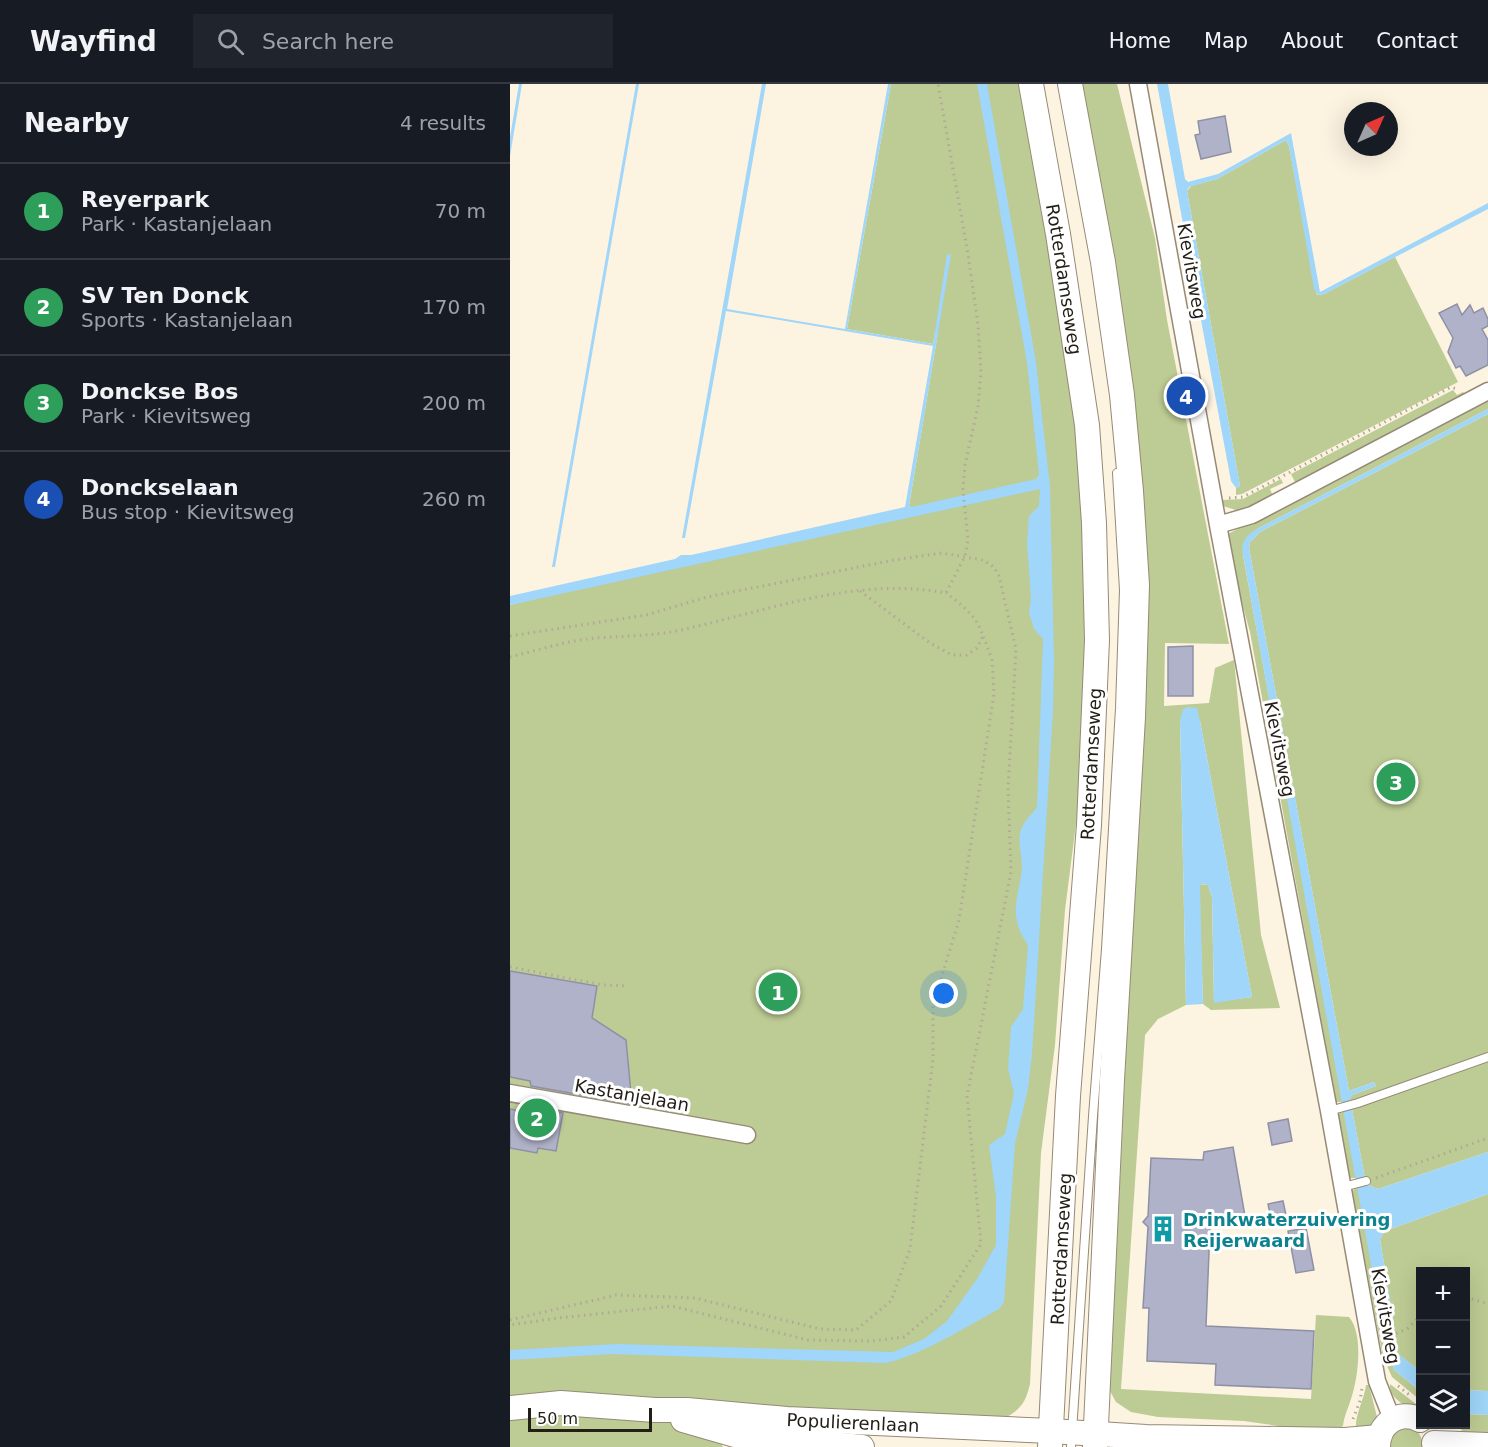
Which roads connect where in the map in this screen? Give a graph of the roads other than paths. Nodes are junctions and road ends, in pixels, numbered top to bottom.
1 (1031, 84) edge
2 (1070, 84) edge
3 (1138, 84) edge
4 (1488, 391) edge
5 (1117, 468) dead end
6 (1218, 525) junction
7 (1488, 1057) edge
8 (510, 1093) edge
9 (1335, 1109) junction
10 (747, 1135) dead end
11 (1367, 1181) road end
12 (1349, 1185) junction
13 (510, 1408) edge
14 (655, 1410) junction
15 (1416, 1418) edge
16 (1383, 1434) edge
17 (1431, 1438) edge
18 (733, 1441) edge
19 (1061, 1441) edge
20 (1095, 1441) edge
21 (1488, 1445) edge
22 (861, 1447) edge

1 - 19 main road, Rotterdamseweg
2 - 20 main road
3 - 6 street, Kievitsweg
4 - 6 street
5 - 19 lane, Rotterdamseweg
6 - 9 street, Kievitsweg
7 - 9 lane
8 - 10 street, Kastanjelaan
9 - 12 street, Kievitsweg
11 - 12 lane
12 - 16 street, Kievitsweg
13 - 14 main road, Populierenlaan
14 - 18 main road, Populierenlaan
14 - 19 main road, Populierenlaan
15 - 16 main road, Populierenlaan
16 - 20 main road, Populierenlaan
17 - 21 main road
18 - 22 main road, Populierenlaan
19 - 20 main road, Populierenlaan

